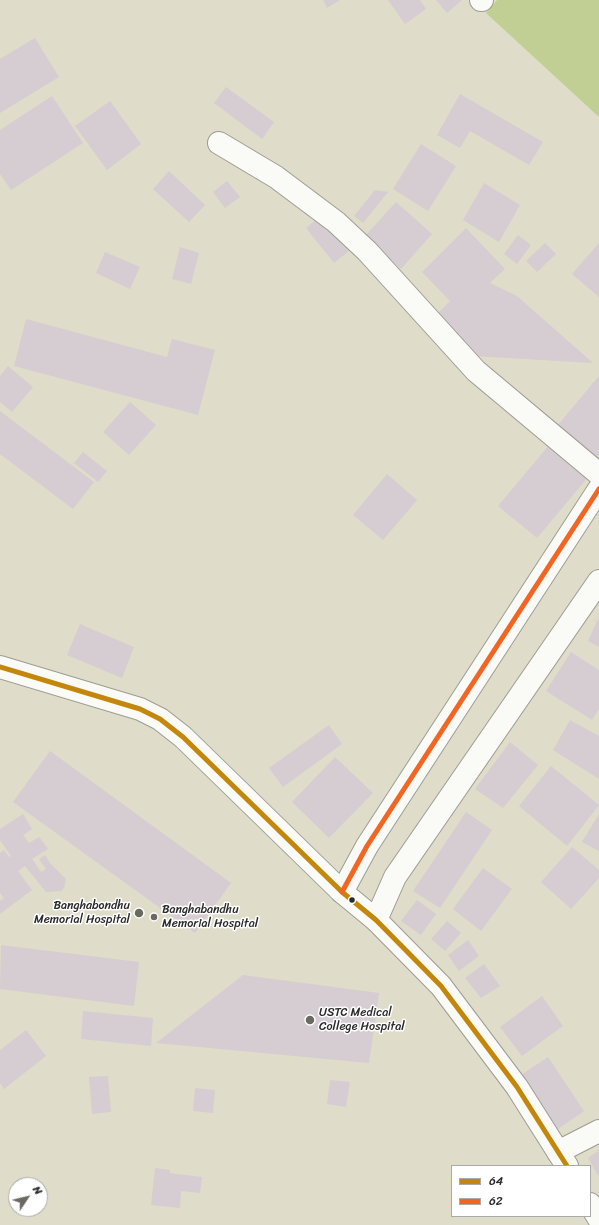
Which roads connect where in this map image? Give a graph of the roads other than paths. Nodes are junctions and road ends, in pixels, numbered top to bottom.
1 (219, 143) dead end
2 (599, 474) edge
3 (599, 489) edge
4 (599, 581) edge
5 (0, 667) edge
6 (342, 892) junction
7 (376, 920) junction
8 (599, 1130) edge
9 (562, 1159) edge
10 (591, 1206) edge
11 (599, 1219) edge

1 - 2 main road
3 - 6 main road
4 - 7 main road
5 - 6 main road
6 - 7 main road
7 - 9 main road
8 - 9 main road
10 - 11 main road

